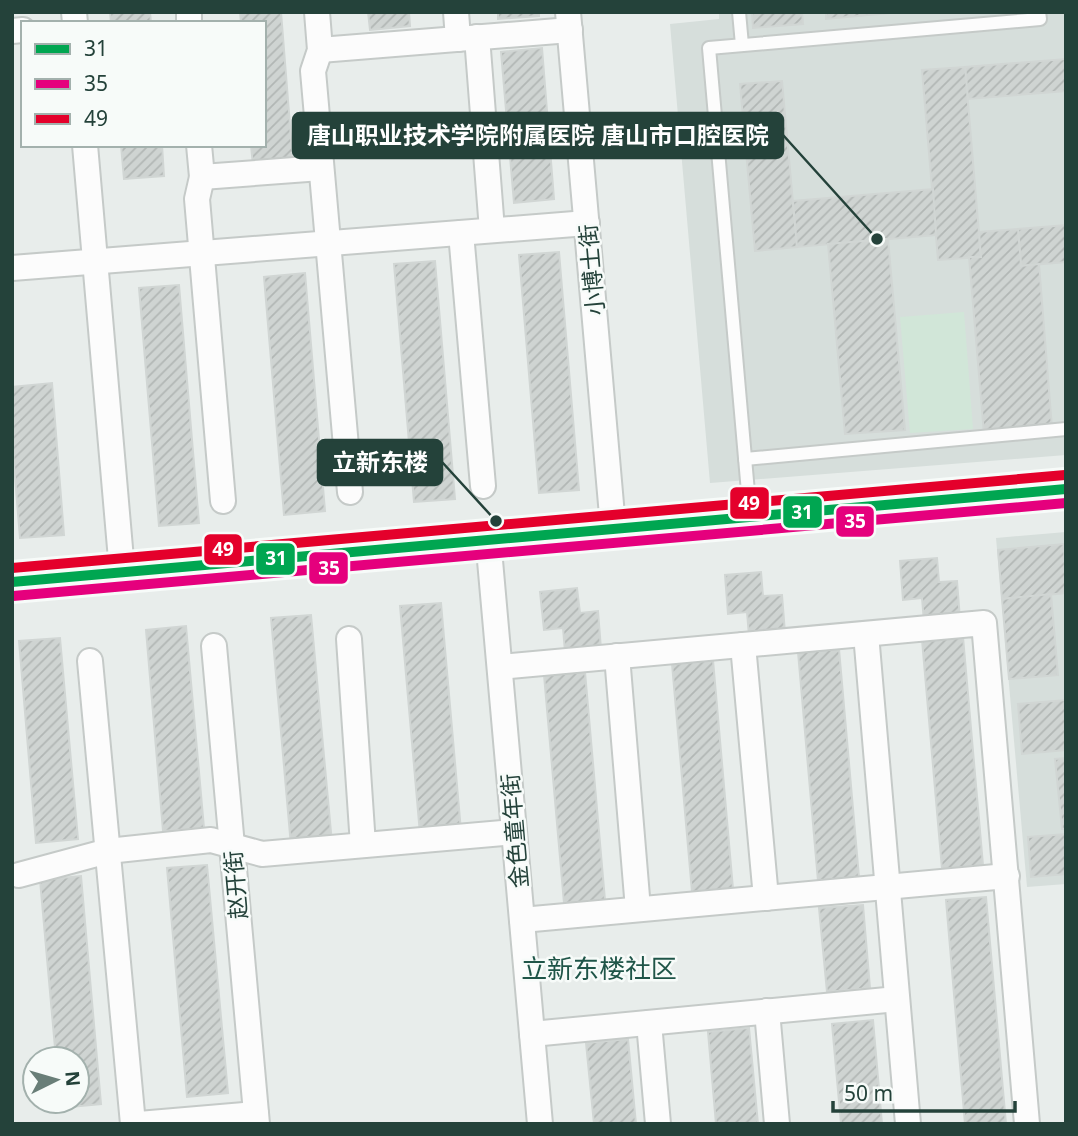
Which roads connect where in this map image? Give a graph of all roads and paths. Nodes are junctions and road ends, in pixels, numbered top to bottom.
1 (317, 12) edge
2 (456, 12) edge
3 (739, 12) edge
4 (1039, 12) edge
5 (569, 21) edge
6 (468, 38) junction
7 (742, 45) junction
8 (320, 50) junction
9 (85, 147) edge
10 (200, 147) edge
11 (321, 168) junction
12 (202, 177) junction
13 (587, 223) junction
14 (492, 230) junction
15 (461, 233) junction
16 (327, 243) junction
17 (202, 252) junction
18 (95, 261) junction
19 (12, 268) edge
20 (1066, 429) edge
21 (745, 460) junction
22 (483, 486) dead end
23 (1066, 489) edge
24 (350, 492) dead end
25 (223, 501) dead end
26 (750, 516) junction
27 (613, 527) junction
28 (488, 538) junction
29 (122, 571) junction
30 (12, 582) edge
31 (866, 634) junction
32 (349, 639) dead end
33 (743, 645) junction
34 (214, 646) dead end
35 (617, 656) junction
36 (90, 661) dead end
37 (499, 667) junction
38 (514, 832) junction
39 (232, 845) junction
40 (363, 845) junction
41 (108, 851) junction
42 (19, 875) dead end
43 (1007, 876) junction
44 (888, 887) junction
45 (766, 898) junction
46 (638, 909) junction
47 (522, 920) junction
48 (897, 999) junction
49 (767, 1011) junction
50 (649, 1023) junction
51 (532, 1034) junction
52 (256, 1119) edge
53 (133, 1124) edge
54 (139, 1124) edge
55 (540, 1124) edge
56 (657, 1124) edge
57 (778, 1124) edge
58 (908, 1124) edge
59 (1027, 1124) edge

1 - 8 street
2 - 6 street
3 - 7 lane
4 - 7 lane
5 - 6 street
5 - 13 street, 小博士街
6 - 8 street
6 - 14 street
7 - 21 lane
8 - 11 street
9 - 18 street
10 - 12 street
11 - 12 street
11 - 16 street
12 - 17 street
13 - 14 street
13 - 27 street, 小博士街
14 - 15 street
15 - 16 street
15 - 22 street
16 - 17 street
16 - 24 street
17 - 18 street
17 - 25 street
18 - 19 street
18 - 29 street
20 - 21 lane
21 - 26 lane
23 - 26 street
26 - 27 street
27 - 28 street
28 - 29 street
28 - 37 street, 金色童年街
29 - 30 street
31 - 33 street
31 - 43 street
31 - 44 street
32 - 40 street
33 - 35 street
33 - 45 street
34 - 39 street, 赵开街
35 - 37 street
35 - 46 street
36 - 41 street
37 - 38 street, 金色童年街
38 - 40 street
38 - 47 street, 金色童年街
39 - 40 street
39 - 41 street
39 - 52 street, 赵开街
41 - 42 street
41 - 53 street
43 - 44 street
43 - 59 street
44 - 45 street
44 - 48 street
45 - 46 street
46 - 47 street
47 - 51 street, 金色童年街
48 - 49 street
48 - 58 street
49 - 50 street
49 - 57 street
50 - 51 street
50 - 56 street
51 - 55 street, 金色童年街
52 - 54 street

